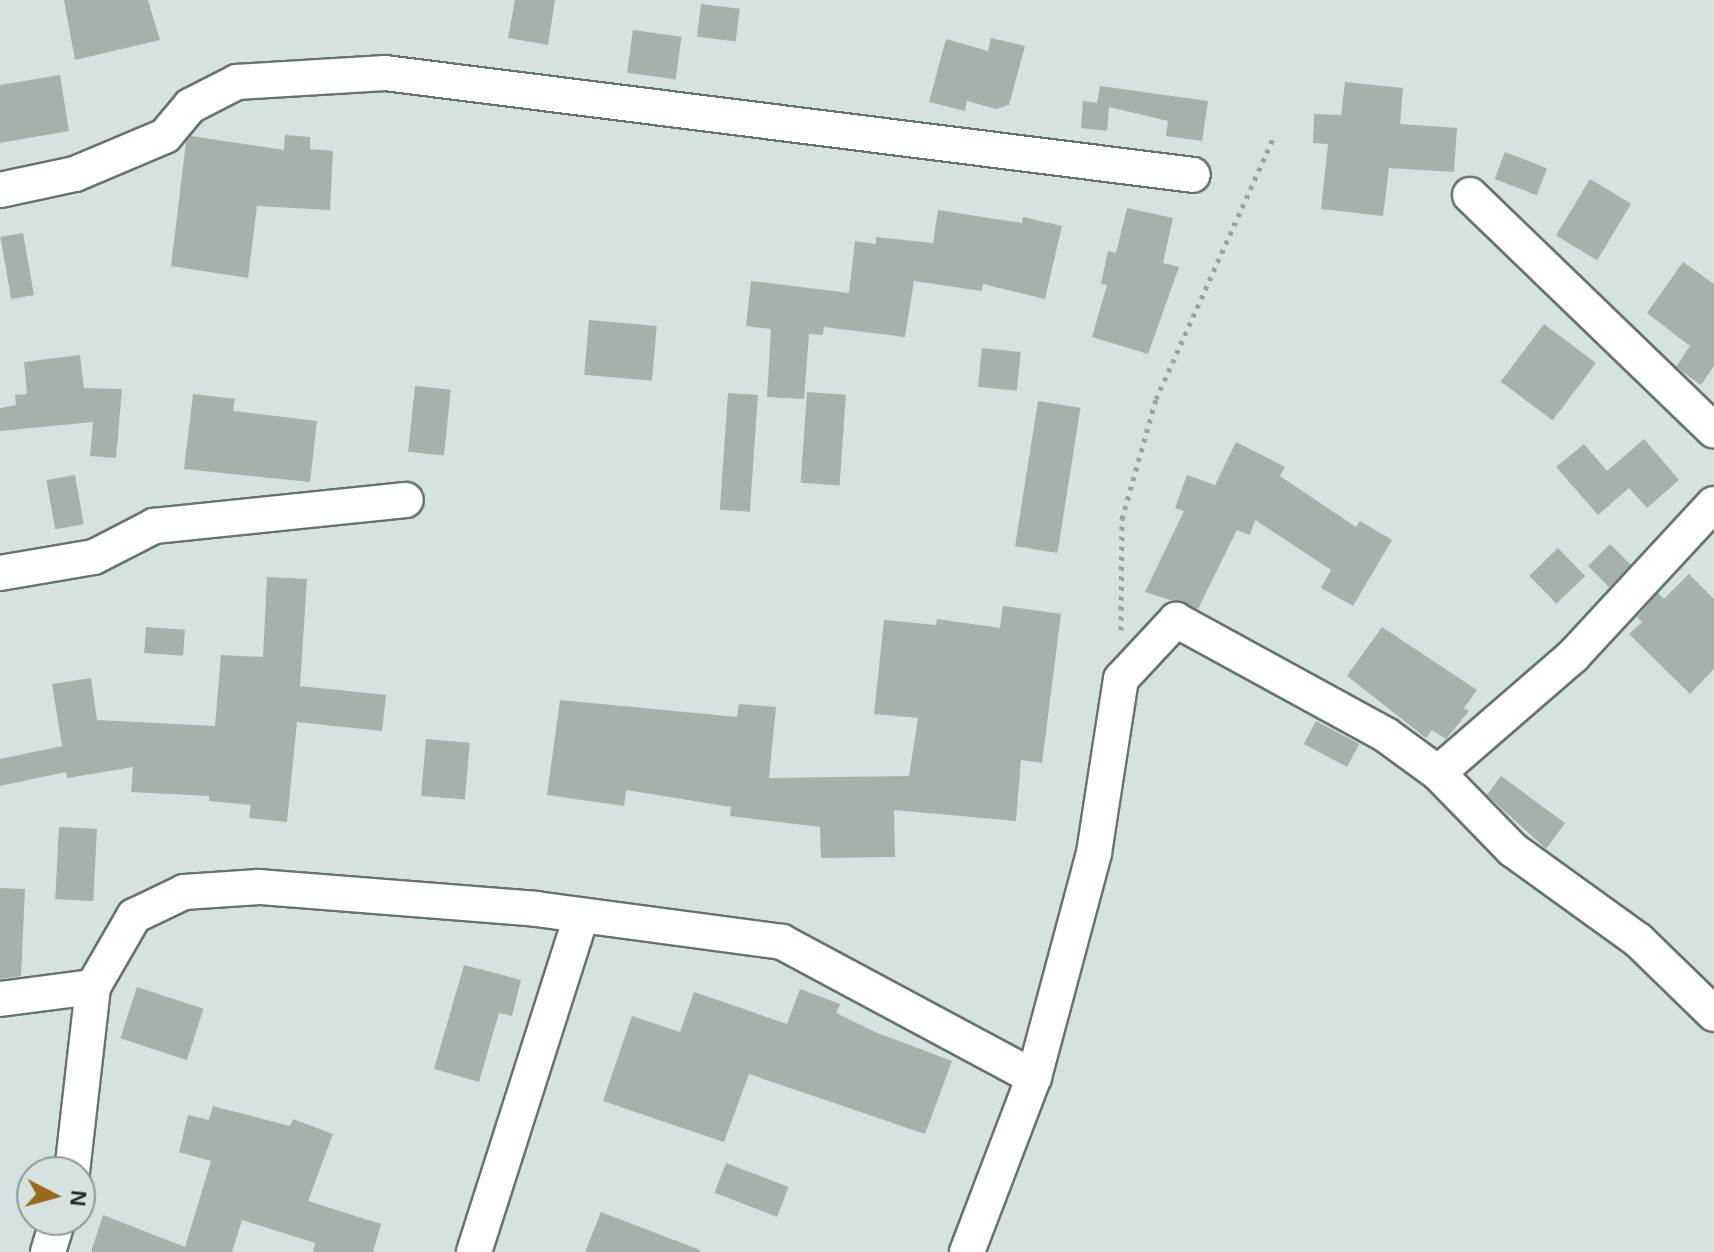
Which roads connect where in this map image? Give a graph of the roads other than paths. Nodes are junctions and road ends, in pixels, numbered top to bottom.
1 (1193, 175) dead end
2 (0, 190) edge
3 (1470, 195) dead end
4 (1714, 431) edge
5 (406, 500) dead end
6 (1714, 504) edge
7 (0, 573) edge
8 (1438, 773) junction
9 (581, 917) junction
10 (93, 987) junction
11 (0, 999) edge
12 (1714, 1014) edge
13 (1034, 1077) junction
14 (74, 1156) edge
15 (474, 1252) edge
16 (967, 1252) edge

1 - 2 street
3 - 4 street
5 - 7 street
6 - 8 street
8 - 12 street
8 - 13 street
9 - 10 street
9 - 13 street
9 - 15 street
10 - 11 street
10 - 14 street
13 - 16 street

